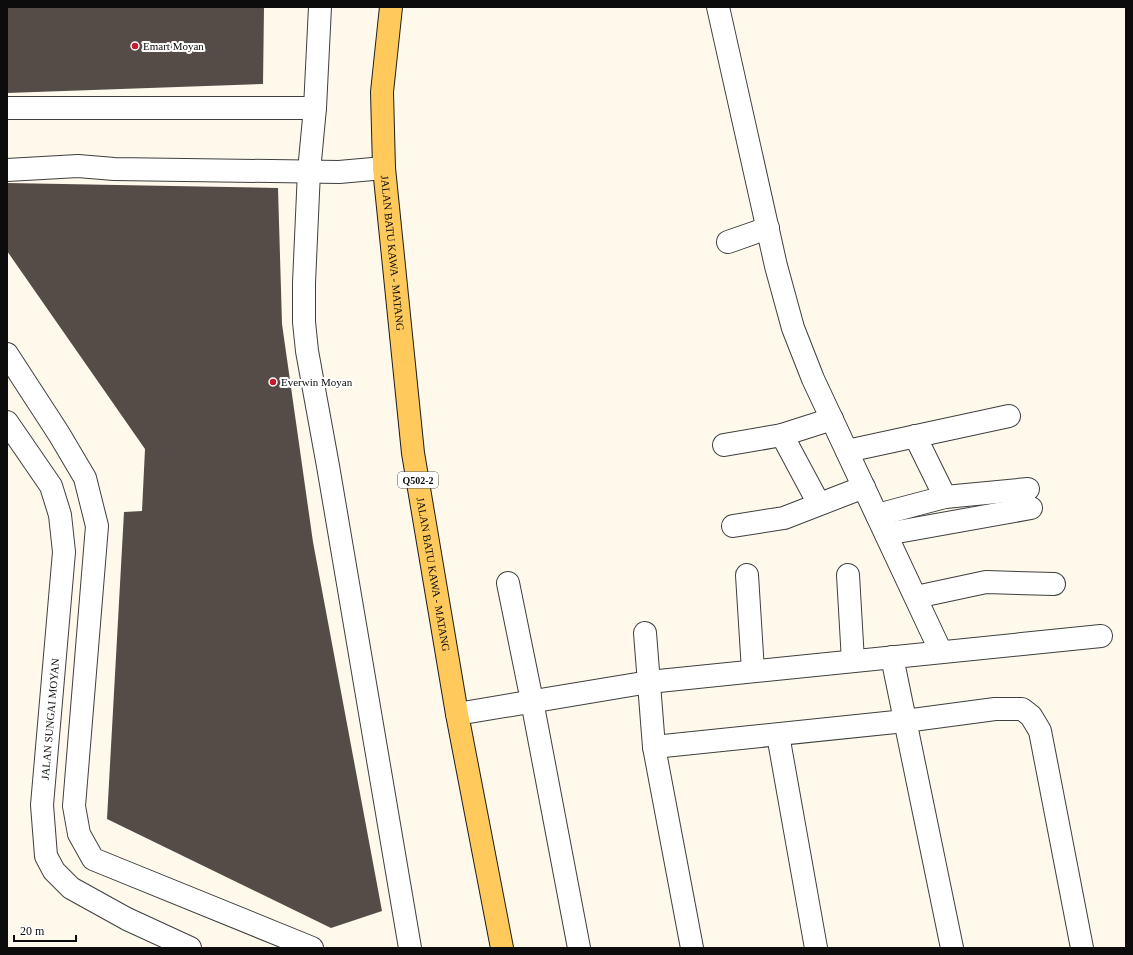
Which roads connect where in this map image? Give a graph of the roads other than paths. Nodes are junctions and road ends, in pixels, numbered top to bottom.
1 (320, 7) edge
2 (391, 7) edge
3 (718, 7) edge
4 (7, 108) edge
5 (315, 108) junction
6 (384, 168) junction
7 (7, 170) edge
8 (309, 172) junction
9 (768, 228) junction
10 (728, 242) dead end
11 (7, 354) edge
12 (1009, 416) dead end
13 (832, 419) junction
14 (7, 422) edge
15 (782, 436) junction
16 (914, 436) junction
17 (724, 445) dead end
18 (847, 451) junction
19 (864, 487) junction
20 (945, 497) junction
21 (819, 504) junction
22 (881, 524) junction
23 (733, 526) dead end
24 (747, 575) dead end
25 (848, 576) dead end
26 (508, 583) dead end
27 (1054, 584) dead end
28 (916, 597) junction
29 (645, 633) dead end
30 (1101, 636) dead end
31 (941, 652) junction
32 (892, 657) junction
33 (853, 661) junction
34 (753, 671) junction
35 (649, 682) junction
36 (532, 701) junction
37 (457, 714) junction
38 (905, 721) junction
39 (778, 735) junction
40 (654, 747) junction
41 (190, 948) edge
42 (312, 948) edge
43 (410, 948) edge
44 (502, 948) edge
45 (579, 948) edge
46 (692, 948) edge
47 (816, 948) edge
48 (952, 948) edge
49 (1082, 948) edge

1 - 5 street
2 - 6 main road, JALAN BATU KAWA - MATANG / Q502-2
3 - 9 street
4 - 5 street
5 - 8 street
6 - 8 street
6 - 37 main road, JALAN BATU KAWA - MATANG / Q502-2
7 - 8 street
8 - 43 street
9 - 10 street
9 - 13 street
11 - 42 street
12 - 16 street
13 - 15 street
13 - 18 street
14 - 41 street, JALAN SUNGAI MOYAN
15 - 17 street
15 - 21 street
16 - 18 street
16 - 20 street
18 - 19 street
19 - 21 street
19 - 22 street
20 - 22 street
20 - 22 street
21 - 23 street
22 - 28 street
24 - 34 street
25 - 33 street
26 - 36 street
27 - 28 street
28 - 31 street
29 - 35 street
30 - 31 street
31 - 32 street
32 - 33 street
32 - 38 street
33 - 34 street
34 - 35 street
35 - 36 street
35 - 40 street
36 - 37 street
36 - 45 street
37 - 44 main road, JALAN BATU KAWA - MATANG / Q502-2
38 - 39 street
38 - 48 street
38 - 49 street
39 - 40 street
39 - 47 street
40 - 46 street

